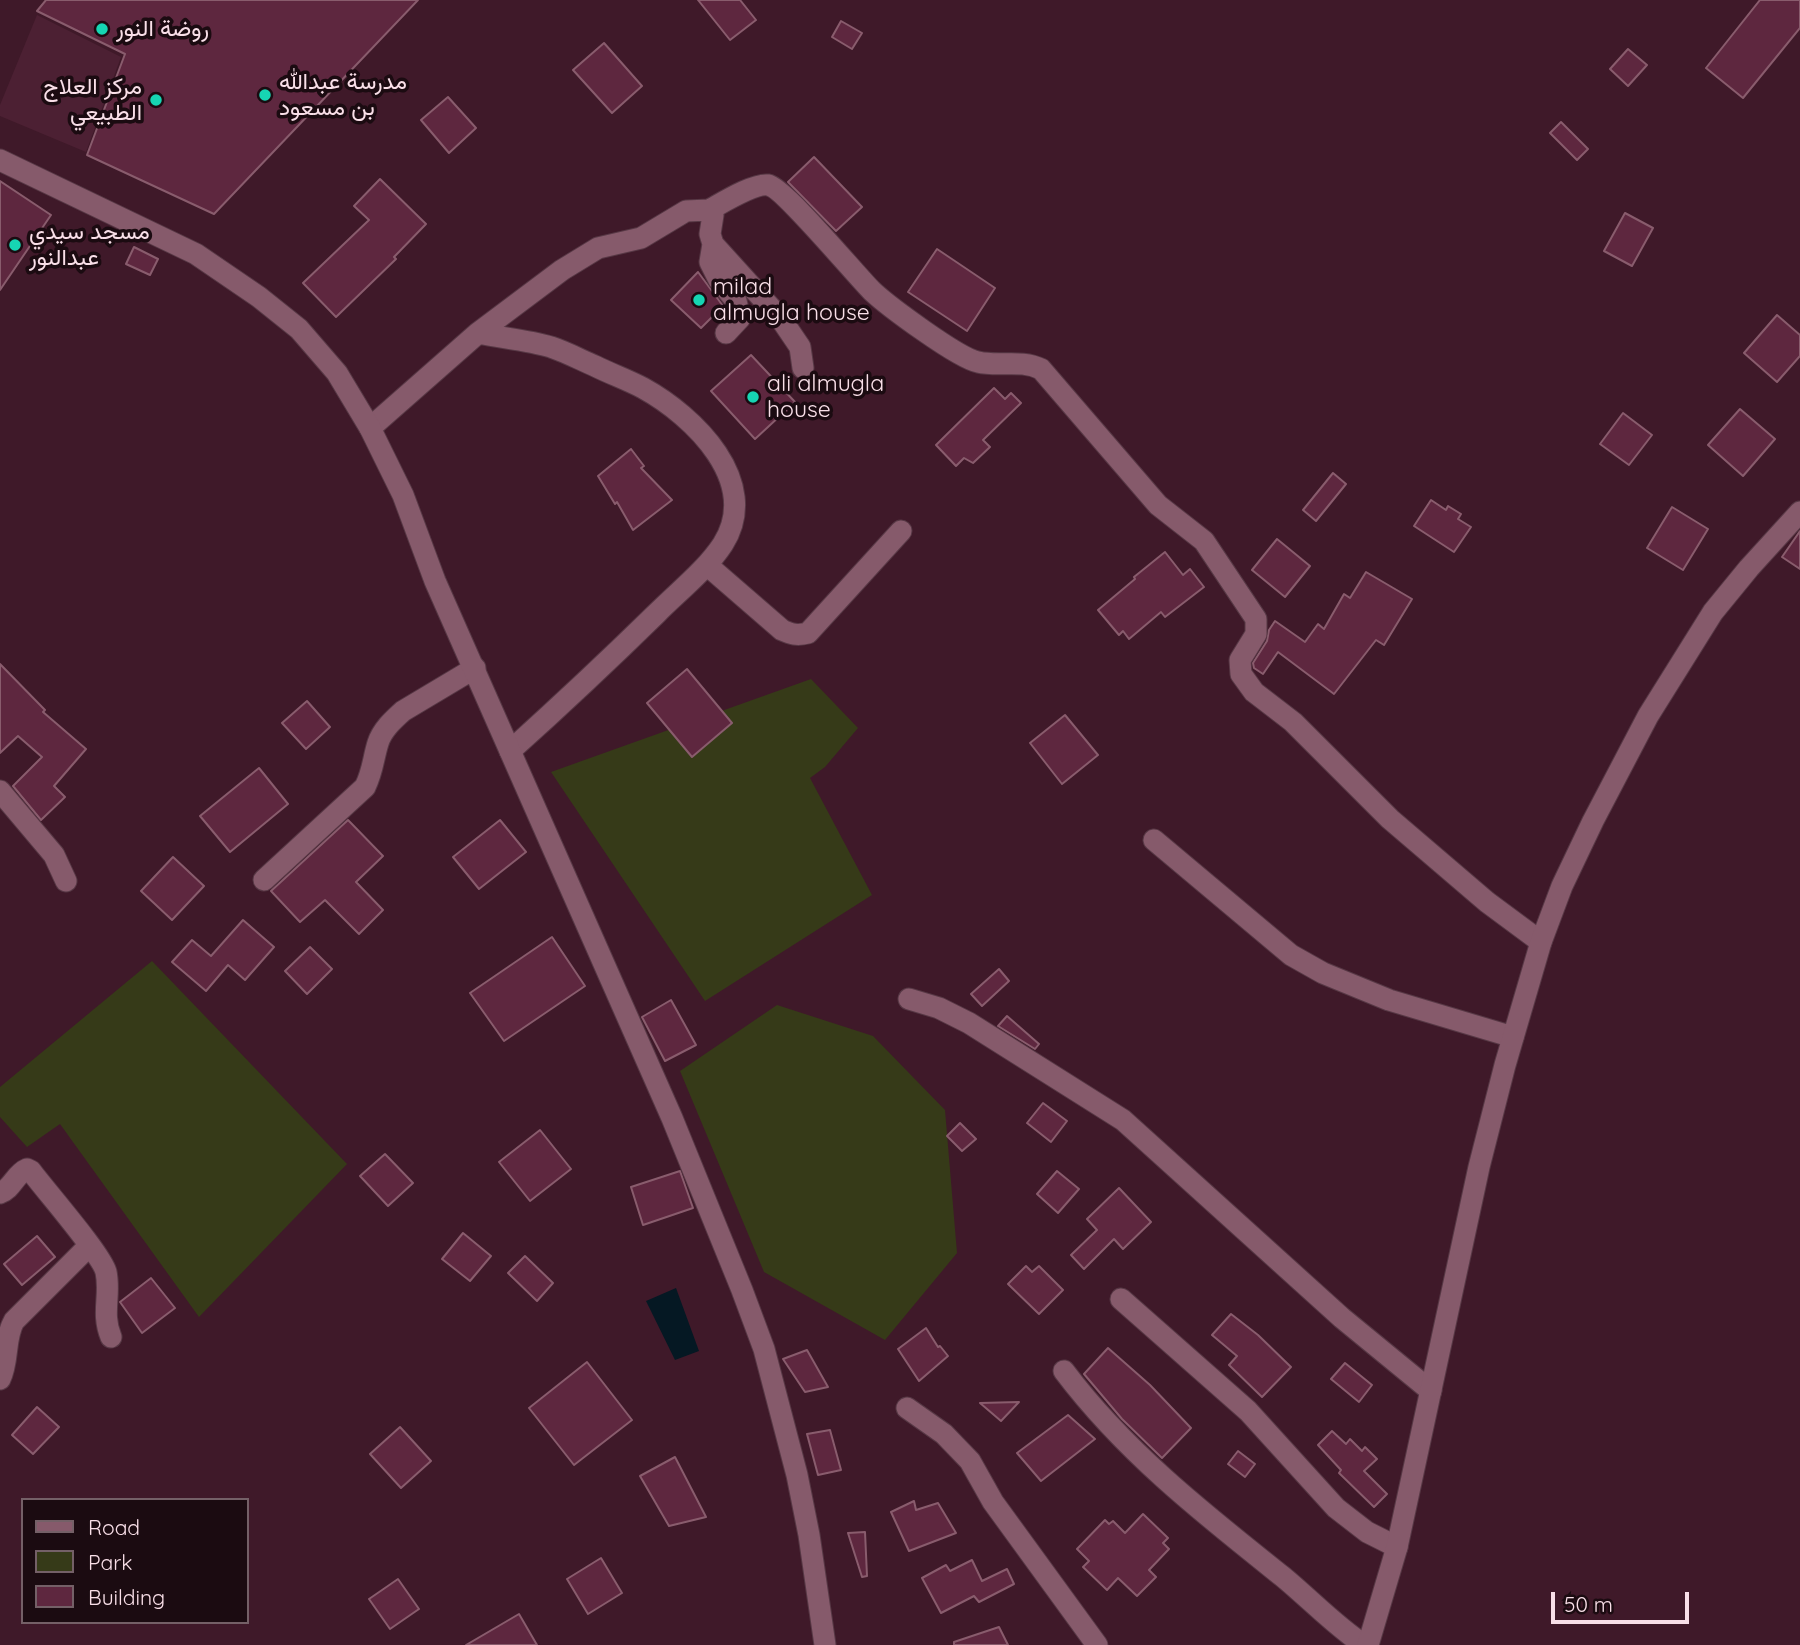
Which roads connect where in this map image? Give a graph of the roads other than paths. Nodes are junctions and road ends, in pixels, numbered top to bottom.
1 (0, 160) edge
2 (709, 210) junction
3 (713, 244) junction
4 (478, 333) junction
5 (726, 333) dead end
6 (803, 368) dead end
7 (370, 428) junction
8 (1800, 512) edge
9 (901, 531) dead end
10 (707, 565) junction
11 (475, 668) junction
12 (510, 751) junction
13 (0, 791) edge
14 (1154, 841) dead end
15 (264, 880) dead end
16 (66, 881) dead end
17 (1541, 942) junction
18 (909, 999) dead end
19 (1513, 1037) junction
20 (0, 1194) edge
21 (89, 1246) junction
22 (1121, 1299) dead end
23 (111, 1338) dead end
24 (1064, 1371) dead end
25 (0, 1379) edge
26 (1431, 1391) junction
27 (907, 1408) dead end
28 (1397, 1547) junction
29 (825, 1645) edge
30 (1097, 1645) edge
31 (1366, 1645) edge

1 - 7 street
2 - 3 street
2 - 4 street
2 - 17 street
3 - 5 street
3 - 6 street
4 - 7 street
4 - 10 street
7 - 11 street
8 - 17 street
9 - 10 street
10 - 12 street
11 - 12 street
11 - 15 street
12 - 29 street
13 - 16 street
14 - 19 street
17 - 19 street
18 - 26 street
19 - 26 street
20 - 21 street
21 - 23 street
21 - 25 street
22 - 28 street
24 - 31 street
26 - 28 street
27 - 30 street
28 - 31 street

